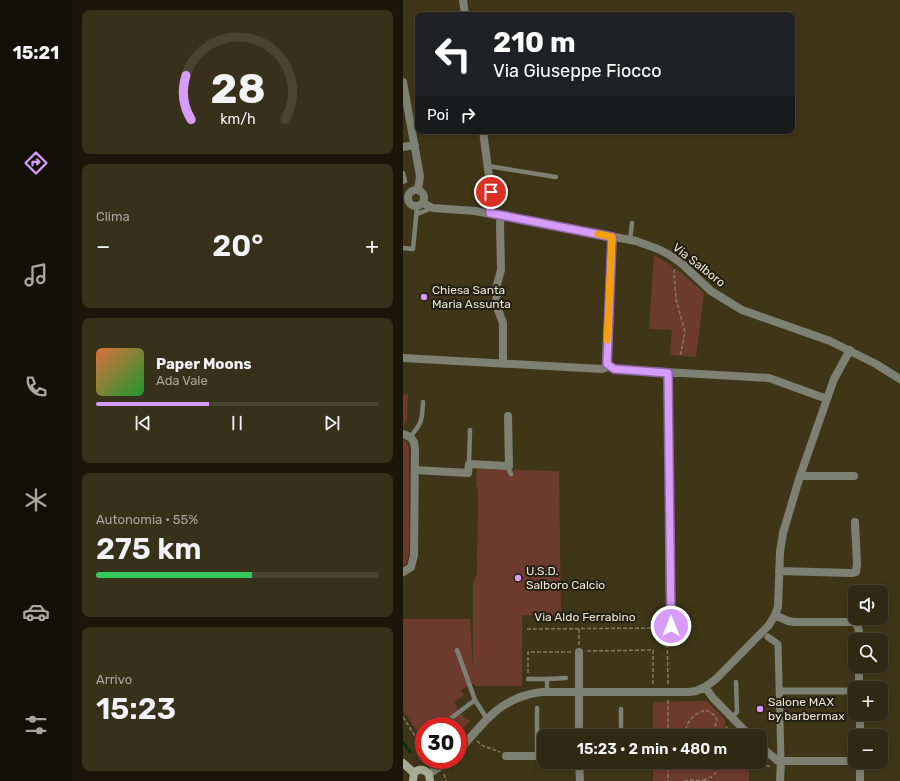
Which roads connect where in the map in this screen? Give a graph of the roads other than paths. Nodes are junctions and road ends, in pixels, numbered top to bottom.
1 (463, 0) edge
2 (465, 12) edge
3 (403, 82) edge
4 (483, 134) edge
5 (415, 144) junction
6 (403, 147) edge
7 (488, 166) junction
8 (403, 174) edge
9 (556, 178) dead end
10 (403, 182) edge
11 (417, 190) junction
12 (406, 201) edge
13 (419, 208) junction
14 (433, 208) junction
15 (490, 213) junction
16 (501, 216) junction
17 (632, 223) dead end
18 (612, 237) junction
19 (630, 240) junction
20 (403, 248) edge
21 (851, 350) junction
22 (403, 358) edge
23 (503, 363) junction
24 (609, 366) junction
25 (668, 373) junction
26 (900, 379) edge
27 (827, 400) junction
28 (423, 402) dead end
29 (508, 416) dead end
30 (470, 430) dead end
31 (407, 436) edge
32 (469, 464) junction
33 (415, 470) junction
34 (800, 476) junction
35 (855, 476) dead end
36 (855, 522) dead end
37 (779, 571) junction
38 (403, 572) edge
39 (775, 615) junction
40 (669, 627) road end
41 (859, 633) edge
42 (768, 637) dead end
43 (457, 650) dead end
44 (579, 652) road end
45 (566, 678) dead end
46 (528, 679) road end
47 (547, 679) junction
48 (736, 682) dead end
49 (705, 687) junction
50 (779, 691) junction
51 (848, 691) edge
52 (547, 692) junction
53 (579, 693) junction
54 (475, 700) junction
55 (537, 708) dead end
56 (621, 709) dead end
57 (453, 717) edge
58 (487, 719) junction
59 (731, 720) junction
60 (742, 728) edge
61 (539, 729) edge
62 (579, 729) edge
63 (621, 729) edge
64 (467, 742) edge
65 (767, 753) edge
66 (506, 756) road end
67 (537, 756) edge
68 (848, 761) edge
69 (403, 762) edge
70 (781, 763) junction
71 (439, 769) edge
72 (579, 769) edge
73 (860, 769) edge
74 (413, 777) edge
75 (429, 777) edge
76 (579, 781) edge
77 (780, 781) edge
78 (860, 781) edge

1 - 2 street
3 - 5 street
4 - 7 street
5 - 6 street
5 - 11 street
7 - 9 lane
7 - 15 street
8 - 10 lane
11 - 12 street, Via Salboro
11 - 13 street
12 - 13 street, Via Salboro
13 - 14 street, Via Salboro
13 - 14 lane
13 - 20 lane
14 - 15 street, Via Salboro
15 - 16 street, Via Salboro
16 - 18 street, Via Salboro
16 - 23 street
17 - 19 lane
18 - 19 street, Via Salboro
18 - 24 street
19 - 21 street, Via Salboro
21 - 26 street, Via Salboro
21 - 27 street
22 - 23 street
23 - 24 street
24 - 25 street
25 - 27 street
25 - 40 street
27 - 34 street
28 - 31 lane
29 - 32 street
30 - 32 lane
31 - 33 street
32 - 33 street
33 - 38 street
34 - 35 street
34 - 37 street
36 - 37 street
37 - 39 street
39 - 41 street
39 - 49 street
42 - 50 street
43 - 54 lane
44 - 53 street
45 - 47 lane
46 - 47 lane
47 - 52 lane
48 - 59 lane
49 - 53 street
49 - 59 street
50 - 51 street
50 - 70 street
52 - 53 street
52 - 58 street
53 - 62 street
54 - 57 lane
54 - 58 lane
55 - 61 lane
56 - 63 lane
58 - 64 street
59 - 60 street
65 - 70 street
66 - 67 street
68 - 70 street
69 - 74 main road
70 - 77 street
71 - 75 street
72 - 76 street
73 - 78 street
74 - 75 main road

